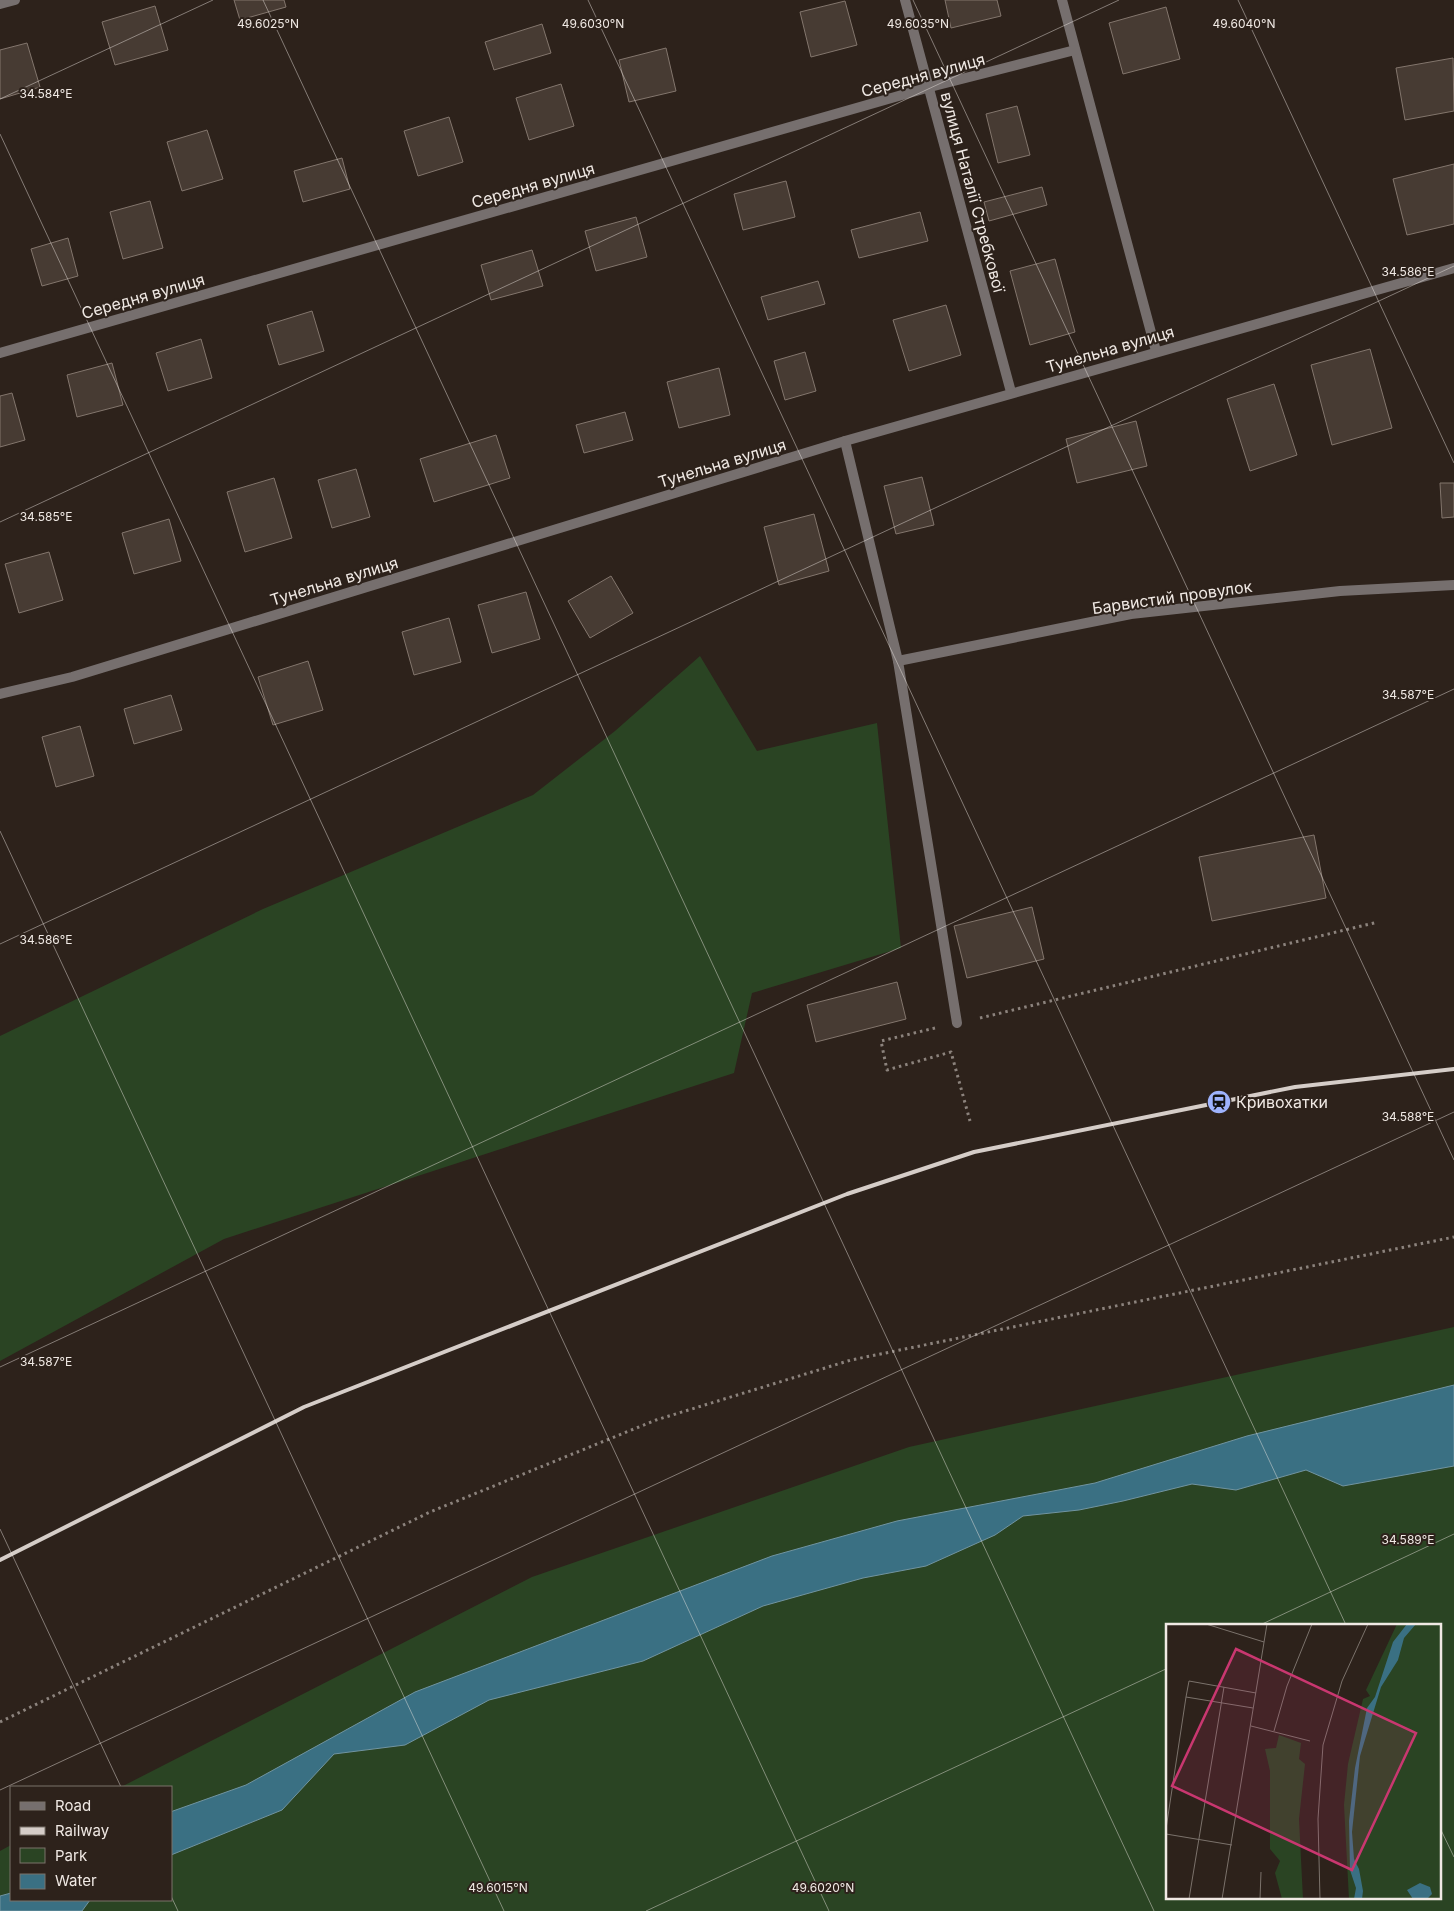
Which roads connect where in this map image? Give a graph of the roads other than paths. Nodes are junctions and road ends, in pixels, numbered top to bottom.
1 (15, 0) edge
2 (905, 0) edge
3 (1062, 0) edge
4 (0, 4) edge
5 (1075, 50) junction
6 (930, 87) junction
7 (1454, 268) edge
8 (1156, 351) junction
9 (0, 353) edge
10 (1011, 392) junction
11 (845, 441) junction
12 (1454, 584) edge
13 (898, 661) junction
14 (0, 694) edge
15 (956, 1023) road end

1 - 4 street
2 - 6 street, вулиця Наталії Стребкової
3 - 5 street
5 - 6 street, Середня вулиця
5 - 8 street
6 - 9 street, Середня вулиця
6 - 10 street, вулиця Наталії Стребкової
7 - 8 street, Тунельна вулиця
8 - 10 street, Тунельна вулиця
10 - 11 street, Тунельна вулиця
11 - 13 street
11 - 14 street, Тунельна вулиця
12 - 13 street, Барвистий провулок
13 - 15 street

